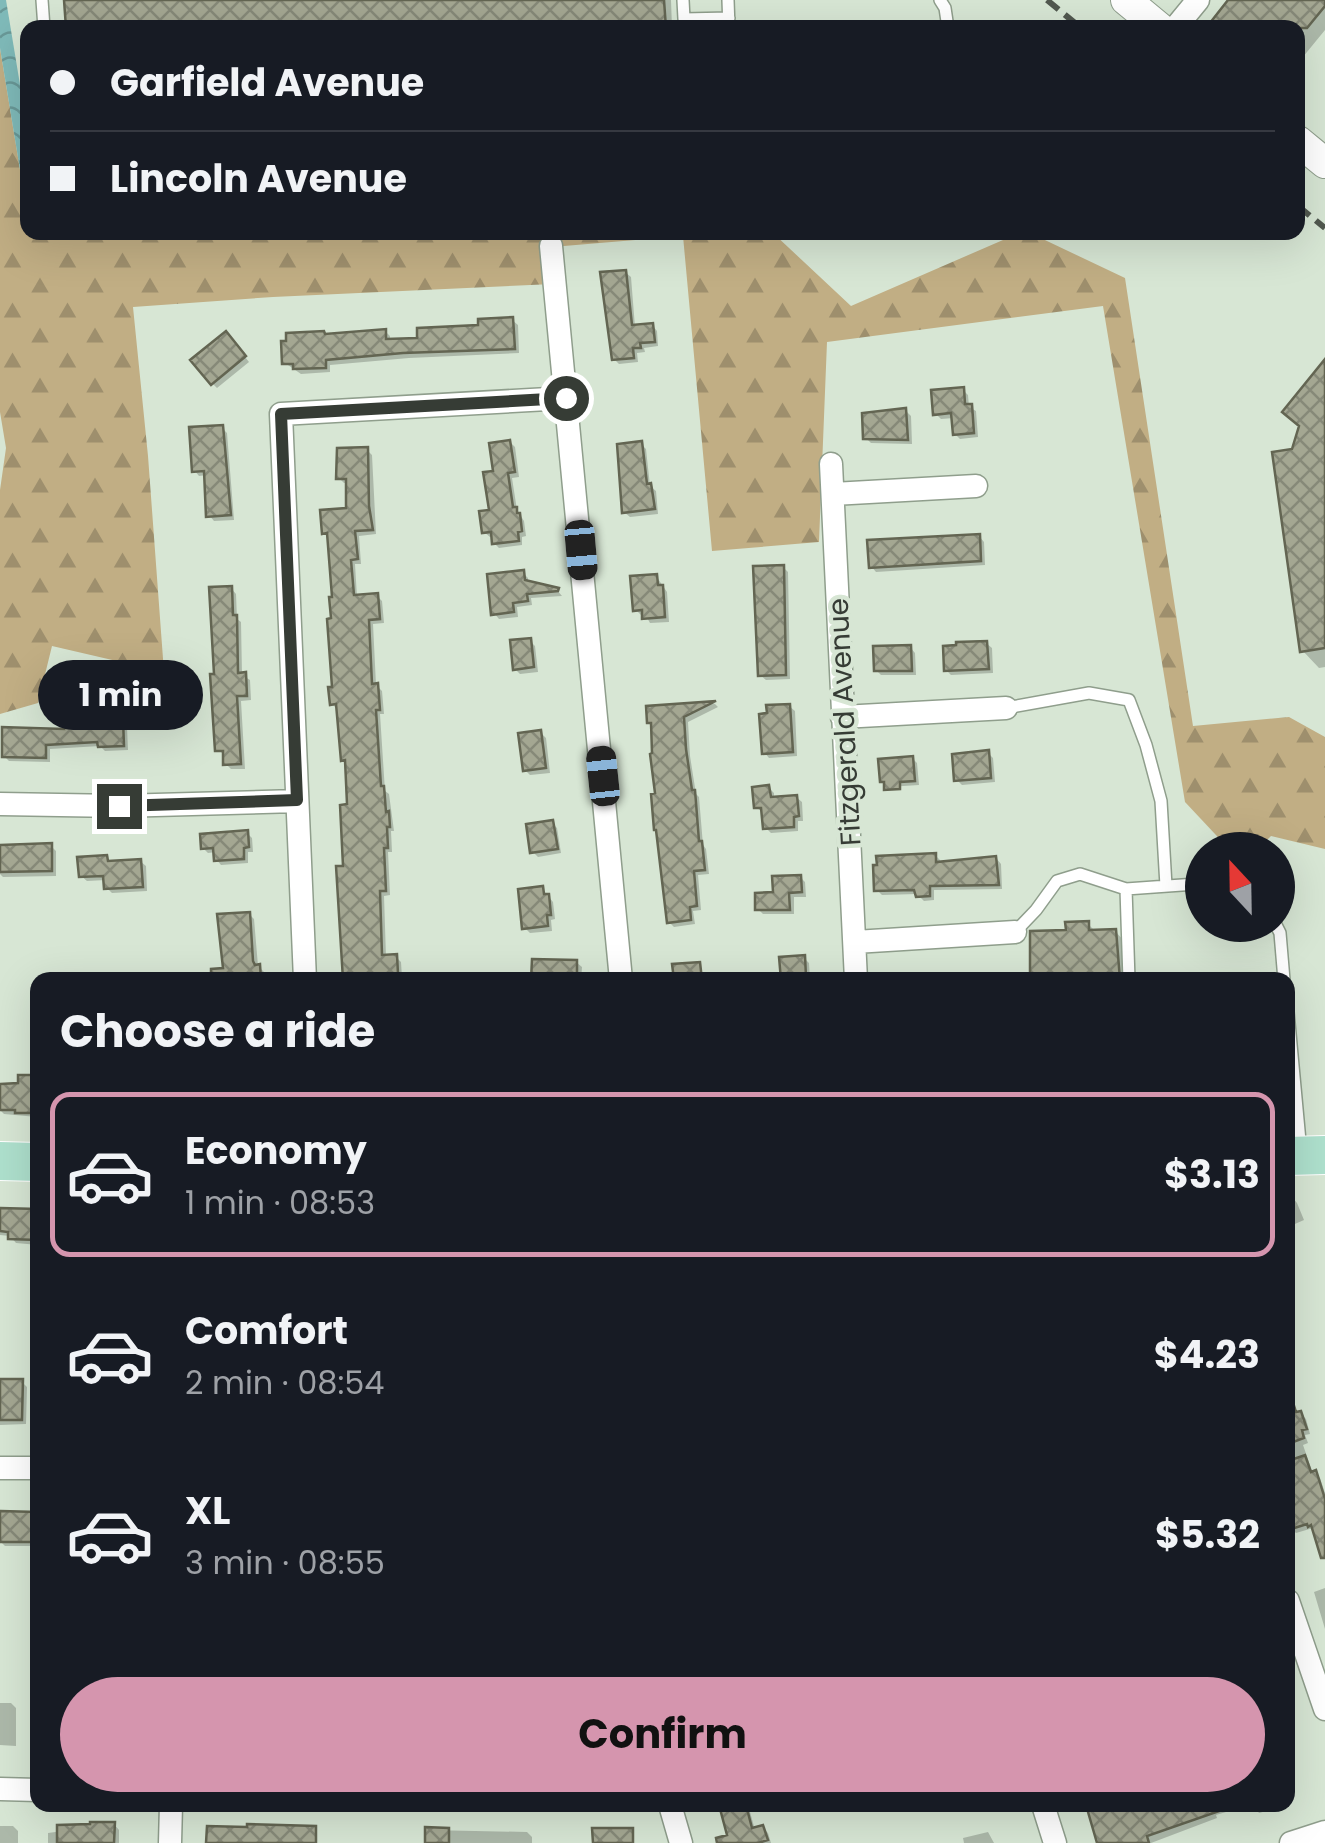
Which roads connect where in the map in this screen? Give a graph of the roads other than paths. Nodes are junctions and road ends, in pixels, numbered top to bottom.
1 (683, 0) edge
2 (1126, 0) edge
3 (1198, 0) edge
4 (695, 20) edge
5 (1150, 20) edge
6 (1182, 20) edge
7 (1305, 147) edge
8 (1325, 164) edge
9 (551, 246) dead end
10 (566, 398) junction
11 (832, 464) dead end
12 (976, 486) dead end
13 (833, 494) junction
14 (1006, 708) joint
15 (842, 717) junction
16 (297, 800) junction
17 (0, 804) edge
18 (1185, 885) edge
19 (1166, 886) junction
20 (1126, 889) junction
21 (1015, 932) joint
22 (855, 942) junction
23 (1281, 942) edge
24 (305, 972) edge
25 (620, 972) edge
26 (856, 972) edge
27 (1129, 972) edge
28 (1283, 972) edge
29 (1295, 1071) edge
30 (1305, 1156) edge
31 (0, 1161) edge
32 (30, 1162) edge
33 (0, 1468) edge
34 (30, 1468) edge
35 (1295, 1621) edge
36 (1325, 1709) edge
37 (0, 1790) edge
38 (30, 1790) edge
39 (171, 1812) edge
40 (672, 1812) edge
41 (1045, 1812) edge
42 (1325, 1832) edge
43 (170, 1843) edge
44 (681, 1843) edge
45 (1055, 1843) edge
46 (1291, 1843) edge

1 - 4 lane
2 - 5 street
3 - 6 street
7 - 8 street
9 - 10 street
10 - 16 street
10 - 25 street
11 - 13 street, Fitzgerald Avenue
12 - 13 street
13 - 15 street, Fitzgerald Avenue
14 - 15 street
14 - 19 lane
15 - 22 street, Fitzgerald Avenue
16 - 17 street
16 - 24 street
18 - 19 lane
19 - 20 lane
20 - 21 lane
20 - 27 lane
21 - 22 street
22 - 26 street, Fitzgerald Avenue
23 - 28 lane
29 - 30 lane
31 - 32 main road
33 - 34 street
35 - 36 street
37 - 38 street
39 - 43 street
40 - 44 street
41 - 45 street
42 - 46 street

